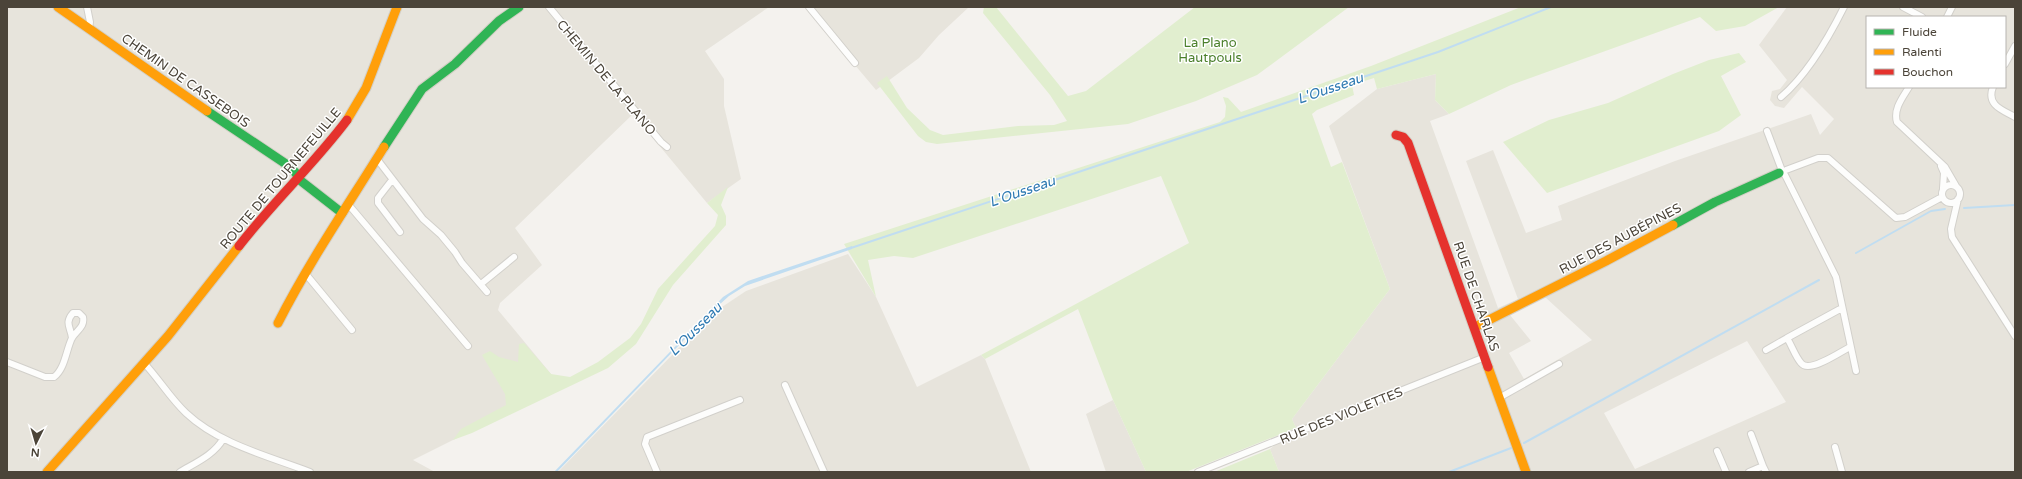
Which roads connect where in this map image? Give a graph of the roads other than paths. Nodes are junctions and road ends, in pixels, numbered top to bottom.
1 (58, 7) edge
2 (87, 7) edge
3 (397, 7) edge
4 (519, 7) edge
5 (549, 7) edge
6 (809, 7) edge
7 (1844, 7) edge
8 (1903, 7) edge
9 (1952, 7) edge
10 (1920, 16) edge
11 (1948, 16) edge
12 (89, 29) junction
13 (2015, 46) edge
14 (2006, 62) edge
15 (855, 63) dead end
16 (1908, 88) edge
17 (1993, 88) edge
18 (1781, 97) dead end
19 (2015, 117) edge
20 (1767, 131) dead end
21 (1396, 135) dead end
22 (667, 146) dead end
23 (377, 160) junction
24 (1940, 164) junction
25 (1782, 172) junction
26 (298, 176) junction
27 (392, 180) junction
28 (1956, 186) junction
29 (1943, 188) junction
30 (1942, 197) junction
31 (1958, 199) junction
32 (1948, 203) junction
33 (348, 204) junction
34 (342, 213) junction
35 (1953, 218) junction
36 (400, 232) dead end
37 (514, 257) dead end
38 (306, 272) junction
39 (481, 284) junction
40 (487, 292) dead end
41 (1842, 308) junction
42 (278, 324) dead end
43 (1475, 327) junction
44 (352, 330) dead end
45 (2015, 336) edge
46 (72, 338) dead end
47 (1788, 338) junction
48 (468, 346) dead end
49 (1850, 347) junction
50 (1766, 350) dead end
51 (1485, 357) junction
52 (7, 362) edge
53 (144, 363) junction
54 (1559, 364) dead end
55 (1856, 372) dead end
56 (785, 384) dead end
57 (1499, 398) junction
58 (740, 400) dead end
59 (1751, 434) dead end
60 (223, 439) junction
61 (1835, 447) dead end
62 (1717, 451) dead end
63 (1764, 469) edge
64 (47, 472) edge
65 (180, 472) edge
66 (310, 472) edge
67 (657, 472) edge
68 (824, 472) edge
69 (1198, 472) edge
70 (1526, 472) edge
71 (1726, 472) edge
72 (1749, 472) edge
73 (1842, 472) edge

1 - 12 street, CHEMIN DE CASSEBOIS
2 - 12 street
3 - 26 street, ROUTE DE TOURNEFEUILLE
4 - 23 street
5 - 22 street, CHEMIN DE LA PLANO
6 - 15 street
7 - 18 street
8 - 10 street
9 - 11 street
12 - 26 street, CHEMIN DE CASSEBOIS
13 - 14 street
16 - 24 street
17 - 19 street
20 - 25 street
21 - 43 street, RUE DE CHARLAS
23 - 27 street
23 - 33 street
24 - 28 street
24 - 29 street
25 - 30 street, RUE DES AUBÉPINES
25 - 41 street
25 - 43 street, RUE DES AUBÉPINES
26 - 34 street, CHEMIN DE CASSEBOIS
26 - 53 street, ROUTE DE TOURNEFEUILLE
27 - 36 street
27 - 39 street
28 - 29 street
28 - 31 street
29 - 30 street
30 - 32 street
31 - 32 street
31 - 35 street
32 - 35 street
33 - 34 street
33 - 48 street
34 - 38 street
35 - 45 street
37 - 39 street
38 - 42 street
38 - 44 street
39 - 40 street
41 - 47 street
41 - 49 street
43 - 51 street, RUE DE CHARLAS
46 - 52 street
47 - 49 street
47 - 50 street
49 - 55 street
51 - 57 street, RUE DE CHARLAS
51 - 69 street, RUE DES VIOLETTES
53 - 60 street
53 - 64 street, ROUTE DE TOURNEFEUILLE
54 - 57 street
56 - 68 street
57 - 70 street, RUE DE CHARLAS
58 - 67 street
59 - 63 street
60 - 65 street
60 - 66 street
61 - 73 street
62 - 71 street
63 - 72 street

